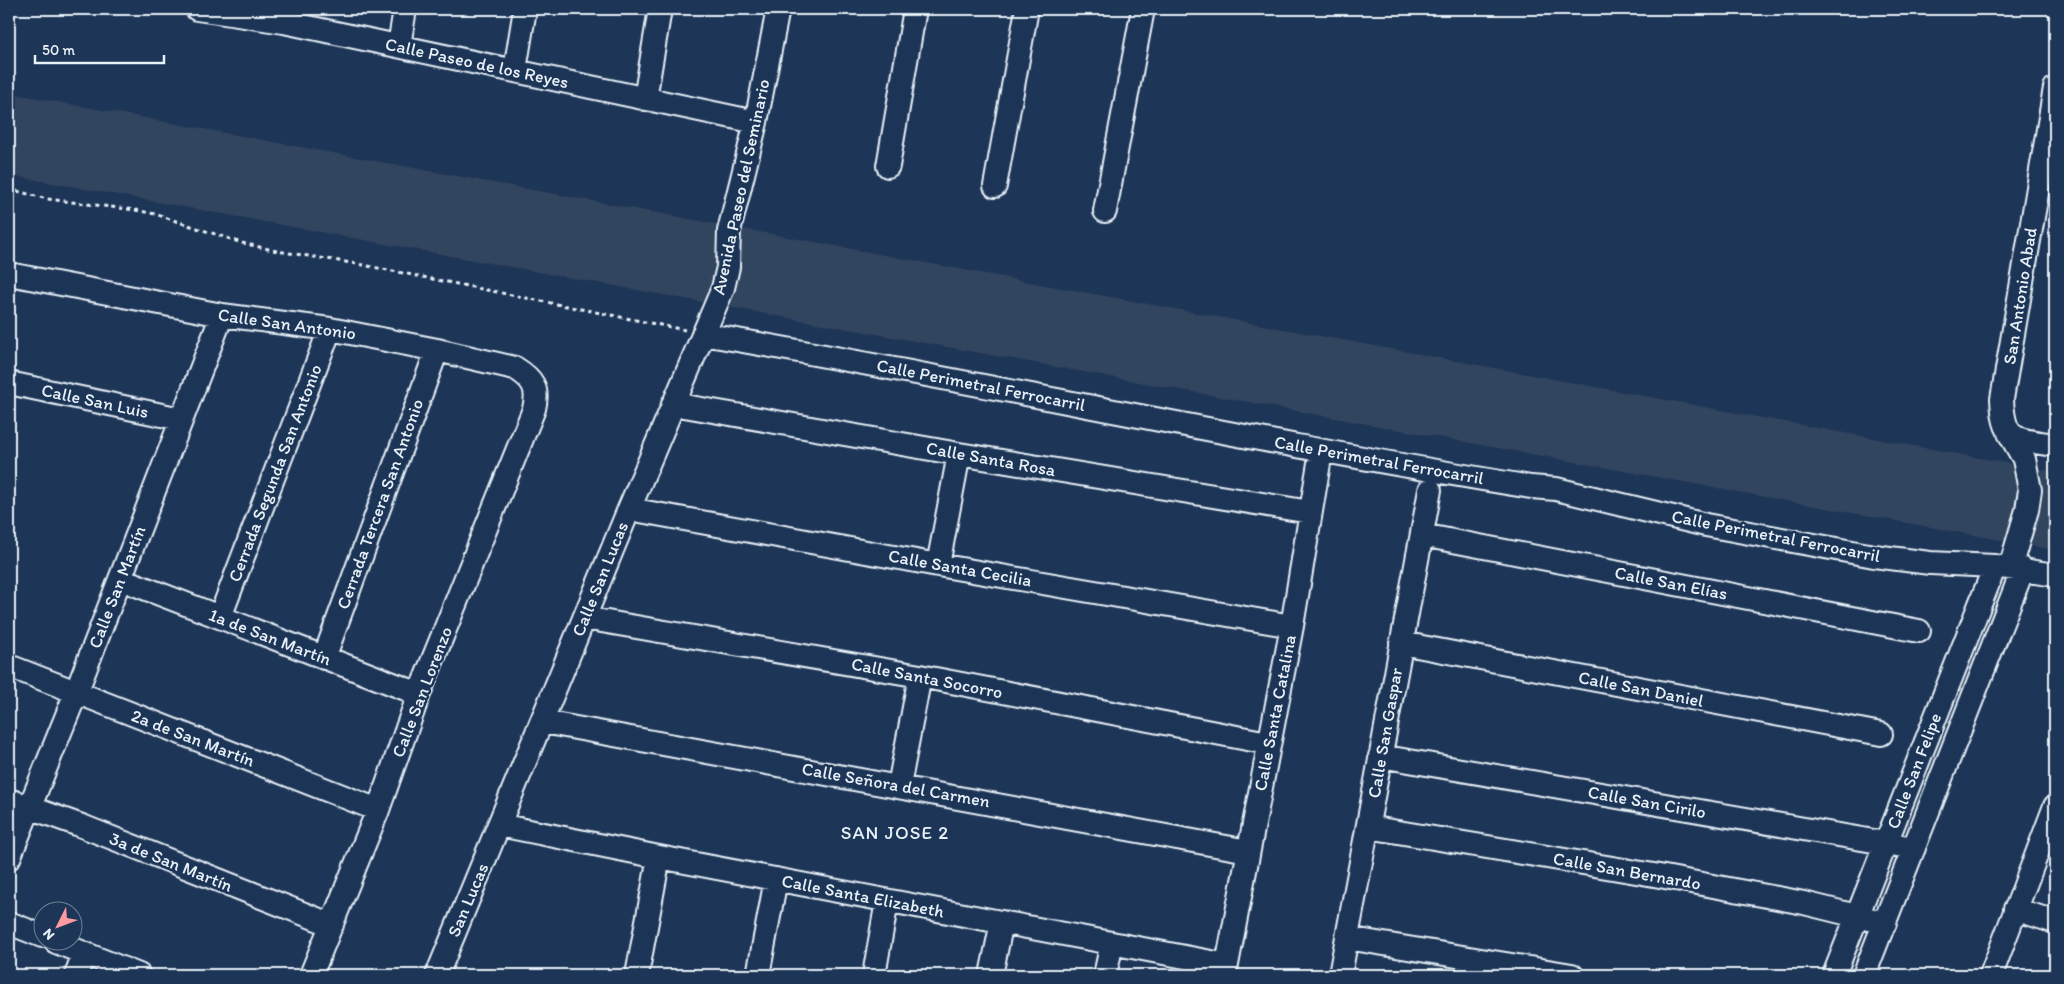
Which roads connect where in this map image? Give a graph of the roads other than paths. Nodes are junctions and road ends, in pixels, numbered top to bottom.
1 (197, 9) edge
2 (405, 9) edge
3 (525, 9) edge
4 (660, 9) edge
5 (778, 9) edge
6 (915, 9) edge
7 (1027, 9) edge
8 (1143, 9) edge
9 (286, 15) edge
10 (399, 46) junction
11 (515, 70) junction
12 (645, 99) junction
13 (2054, 100) edge
14 (756, 122) junction
15 (888, 166) dead end
16 (995, 186) dead end
17 (1105, 211) dead end
18 (9, 274) edge
19 (222, 315) junction
20 (330, 329) junction
21 (703, 334) junction
22 (437, 350) junction
23 (9, 383) edge
24 (673, 404) junction
25 (534, 409) joint
26 (181, 419) junction
27 (2014, 436) junction
28 (2055, 444) edge
29 (1321, 451) junction
30 (959, 454) junction
31 (1430, 490) dead end
32 (629, 509) junction
33 (1310, 512) junction
34 (1422, 535) junction
35 (938, 565) junction
36 (2009, 568) junction
37 (2055, 575) edge
38 (121, 579) junction
39 (220, 617) junction
40 (584, 618) junction
41 (1292, 626) junction
42 (1919, 631) dead end
43 (1401, 644) junction
44 (324, 658) junction
45 (9, 666) edge
46 (920, 676) junction
47 (76, 693) junction
48 (420, 694) junction
49 (543, 722) junction
50 (1881, 734) dead end
51 (1268, 742) junction
52 (1380, 756) junction
53 (899, 786) junction
54 (19, 804) edge
55 (2055, 806) edge
56 (378, 810) junction
57 (500, 826) junction
58 (1368, 827) junction
59 (1886, 843) junction
60 (1914, 848) junction
61 (1248, 851) junction
62 (9, 858) edge
63 (658, 858) junction
64 (776, 879) junction
65 (887, 901) junction
66 (2016, 909) junction
67 (1857, 916) junction
68 (1002, 922) junction
69 (2055, 922) edge
70 (9, 923) edge
71 (1885, 924) junction
72 (332, 925) junction
73 (32, 932) edge
74 (1347, 938) junction
75 (1112, 943) junction
76 (84, 953) joint
77 (1226, 970) edge
78 (76, 975) edge
79 (139, 975) edge
80 (311, 975) edge
81 (437, 975) edge
82 (637, 975) edge
83 (758, 975) edge
84 (874, 975) edge
85 (991, 975) edge
86 (1106, 975) edge
87 (1340, 975) edge
88 (1572, 975) edge
89 (1834, 975) edge
90 (1864, 975) edge
91 (1990, 975) edge

1 - 9 street, Calle Paseo de los Reyes
2 - 10 street
3 - 11 street
4 - 12 street
5 - 14 street, Avenida Paseo del Seminario
6 - 15 street
7 - 16 street
8 - 17 street
9 - 10 street, Calle Paseo de los Reyes
10 - 11 street, Calle Paseo de los Reyes
11 - 12 street, Calle Paseo de los Reyes
12 - 14 street, Calle Paseo de los Reyes
13 - 27 street, San Antonio Abad
14 - 21 street, Avenida Paseo del Seminario
18 - 19 street, Calle San Antonio
19 - 20 street, Calle San Antonio
19 - 26 street, Calle San Martín
20 - 22 street, Calle San Antonio
20 - 39 street, Cerrada Segunda San Antonio
21 - 24 street, Calle San Lucas
21 - 29 street, Calle Perimetral Ferrocarril
22 - 25 street, Calle San Antonio
22 - 44 street, Cerrada Tercera San Antonio
23 - 26 street, Calle San Luis
24 - 30 street, Calle Santa Rosa
24 - 32 street, Calle San Lucas
25 - 48 street, Calle San Lorenzo
26 - 38 street, Calle San Martín
27 - 28 street
27 - 36 street, San Antonio Abad
29 - 33 street, Calle Santa Catalina
29 - 36 street, Calle Perimetral Ferrocarril
30 - 33 street, Calle Santa Rosa
30 - 35 street
31 - 34 street, Calle San Gaspar
32 - 35 street, Calle Santa Cecilia
32 - 40 street, Calle San Lucas
33 - 41 street, Calle Santa Catalina
34 - 42 street, Calle San Elías
34 - 43 street, Calle San Gaspar
35 - 41 street, Calle Santa Cecilia
36 - 37 street, Calle Perimetral Ferrocarril
36 - 59 street, Calle San Felipe
36 - 60 street, Calle San Felipe
38 - 39 street, 1a de San Martín
38 - 47 street, Calle San Martín
39 - 44 street, 1a de San Martín
40 - 46 street, Calle Santa Socorro
40 - 49 street, Calle San Lucas
41 - 51 street, Calle Santa Catalina
43 - 50 street, Calle San Daniel
43 - 52 street, Calle San Gaspar
44 - 48 street, 1a de San Martín
45 - 47 street, 2a de San Martín
46 - 51 street, Calle Santa Socorro
46 - 53 street
47 - 54 street, Calle San Martín
47 - 56 street, 2a de San Martín
48 - 56 street, Calle San Lorenzo
49 - 53 street, Calle Señora del Carmen
49 - 57 street, Calle San Lucas
51 - 61 street, Calle Santa Catalina
52 - 58 street, Calle San Gaspar
52 - 59 street, Calle San Cirilo
53 - 61 street, Calle Señora del Carmen
54 - 62 street, Calle San Martín
54 - 72 street, 3a de San Martín
55 - 66 street
56 - 72 street, Calle San Lorenzo
57 - 63 street, Calle Santa Elizabeth
57 - 81 street, San Lucas
58 - 67 street, Calle San Bernardo
58 - 74 street, Calle San Gaspar
59 - 60 street, Calle San Cirilo
59 - 67 street, Calle San Felipe
60 - 71 street, Calle San Felipe
61 - 77 street, Calle Santa Catalina
63 - 64 street, Calle Santa Elizabeth
63 - 82 street
64 - 65 street, Calle Santa Elizabeth
64 - 83 street
65 - 68 street, Calle Santa Elizabeth
65 - 84 street
66 - 69 street
66 - 91 street
67 - 71 street, Calle San Bernardo
67 - 89 street, Calle San Felipe
68 - 75 street, Calle Santa Elizabeth
68 - 85 street
70 - 73 street
71 - 90 street, Calle San Felipe
72 - 80 street, Calle San Lorenzo
74 - 87 street, Calle San Gaspar
74 - 88 street
75 - 77 street, Calle Santa Elizabeth
75 - 86 street
76 - 78 street
76 - 79 street

